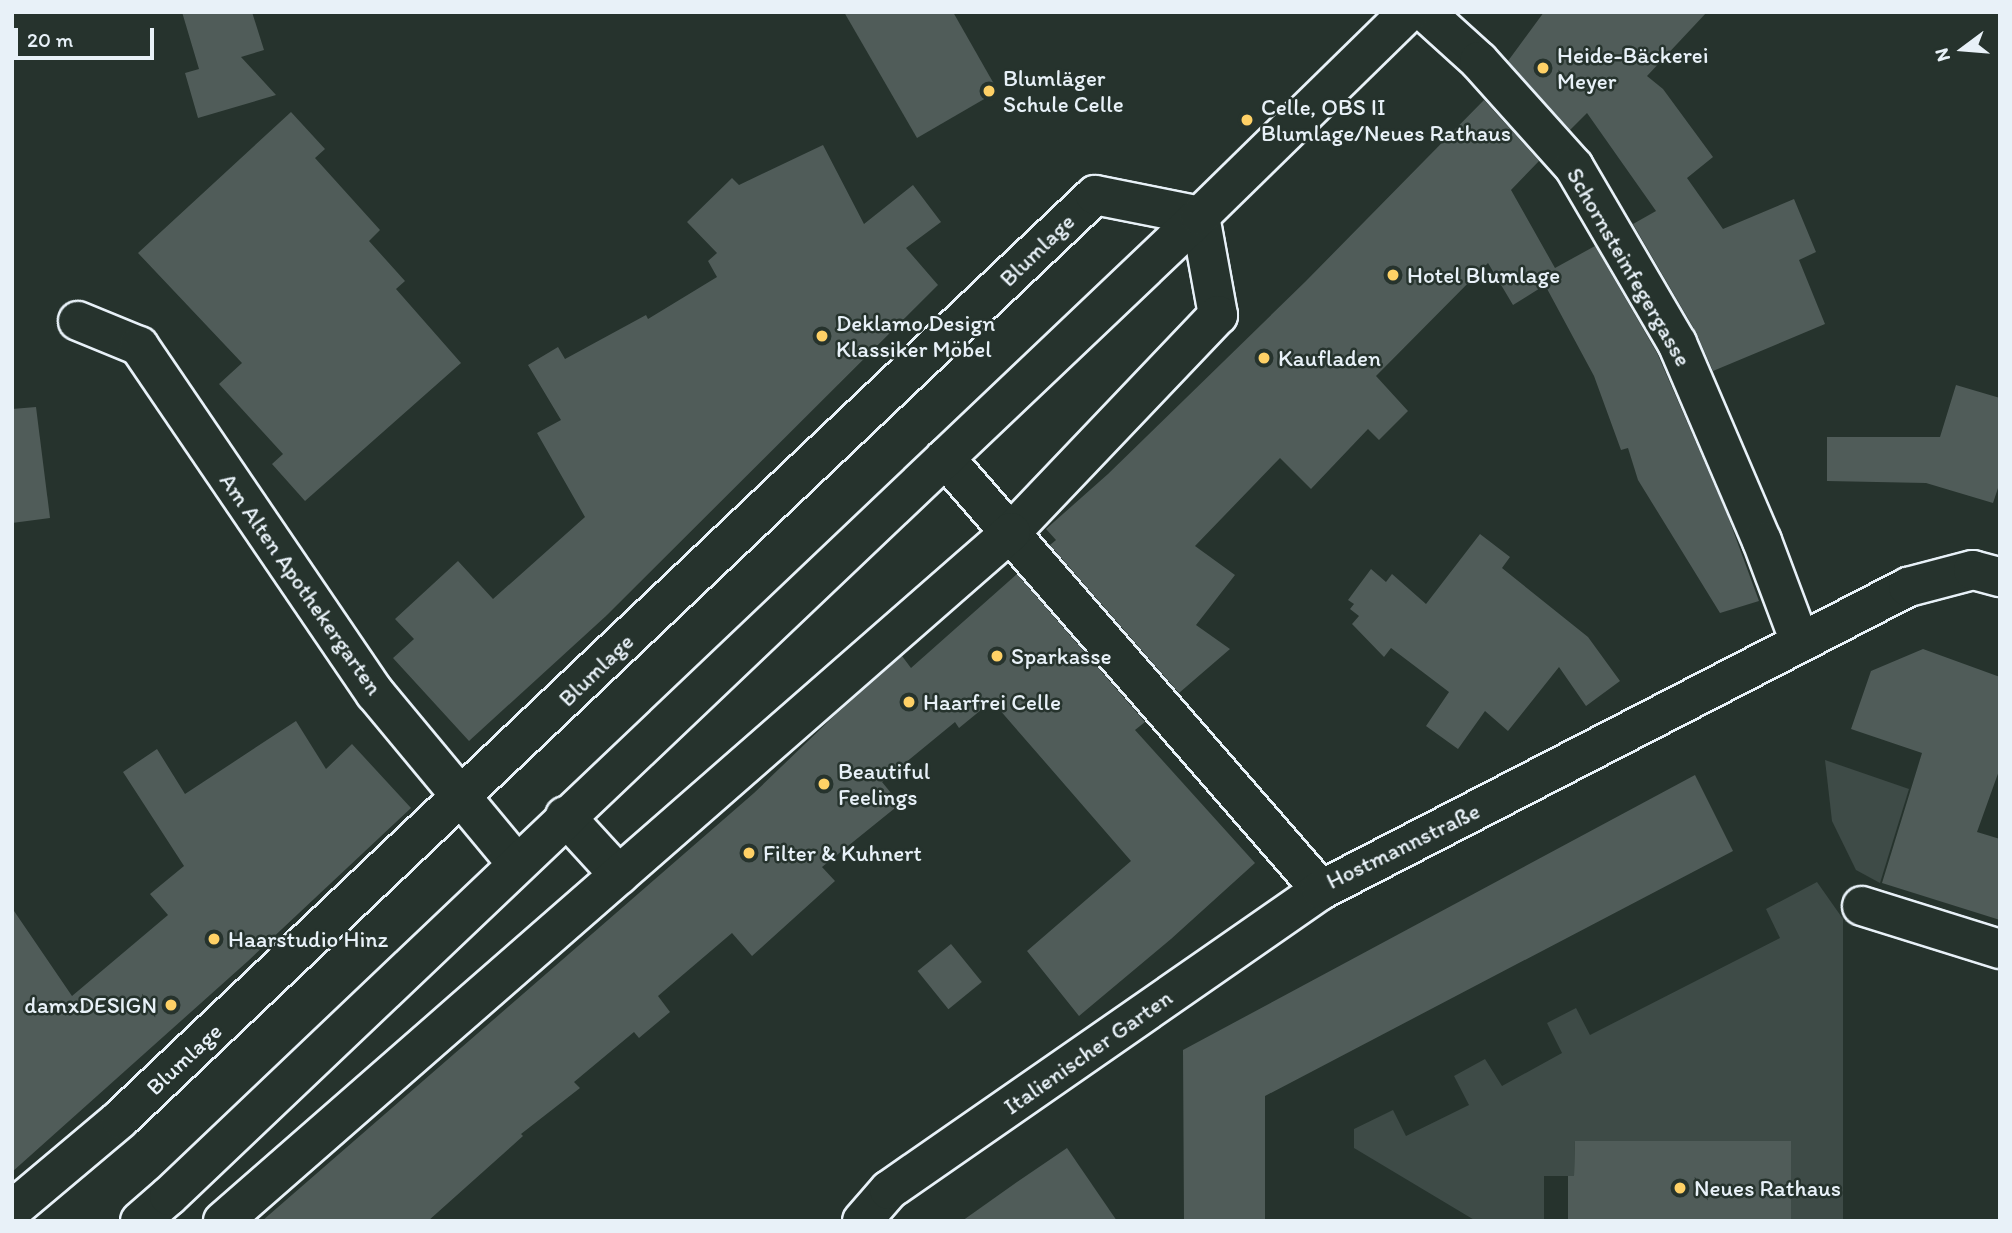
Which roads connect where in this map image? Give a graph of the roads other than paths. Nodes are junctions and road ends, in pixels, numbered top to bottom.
1 (1408, 12) edge
2 (1426, 12) edge
3 (1200, 216) junction
4 (78, 321) dead end
5 (945, 458) junction
6 (1011, 532) junction
7 (2000, 578) edge
8 (1800, 642) junction
9 (461, 799) junction
10 (565, 817) junction
11 (517, 864) junction
12 (619, 875) junction
13 (1321, 890) junction
14 (1863, 906) dead end
15 (2000, 949) edge
16 (12, 1210) edge
17 (139, 1221) edge
18 (223, 1221) edge
19 (862, 1221) edge

1 - 3 street
2 - 8 street, Schornsteinfegergasse
3 - 5 street
3 - 6 street
3 - 9 street, Blumlage
4 - 9 street, Am Alten Apothekergarten
5 - 6 street, Hostmannstraße
5 - 10 street
6 - 12 street
6 - 13 street, Hostmannstraße
7 - 8 street, Hostmannstraße
8 - 13 street, Hostmannstraße
9 - 11 street, Am Alten Apothekergarten
9 - 16 street, Blumlage
10 - 11 street
10 - 12 street
11 - 17 street
12 - 18 street
13 - 19 street, Italienischer Garten
14 - 15 street

